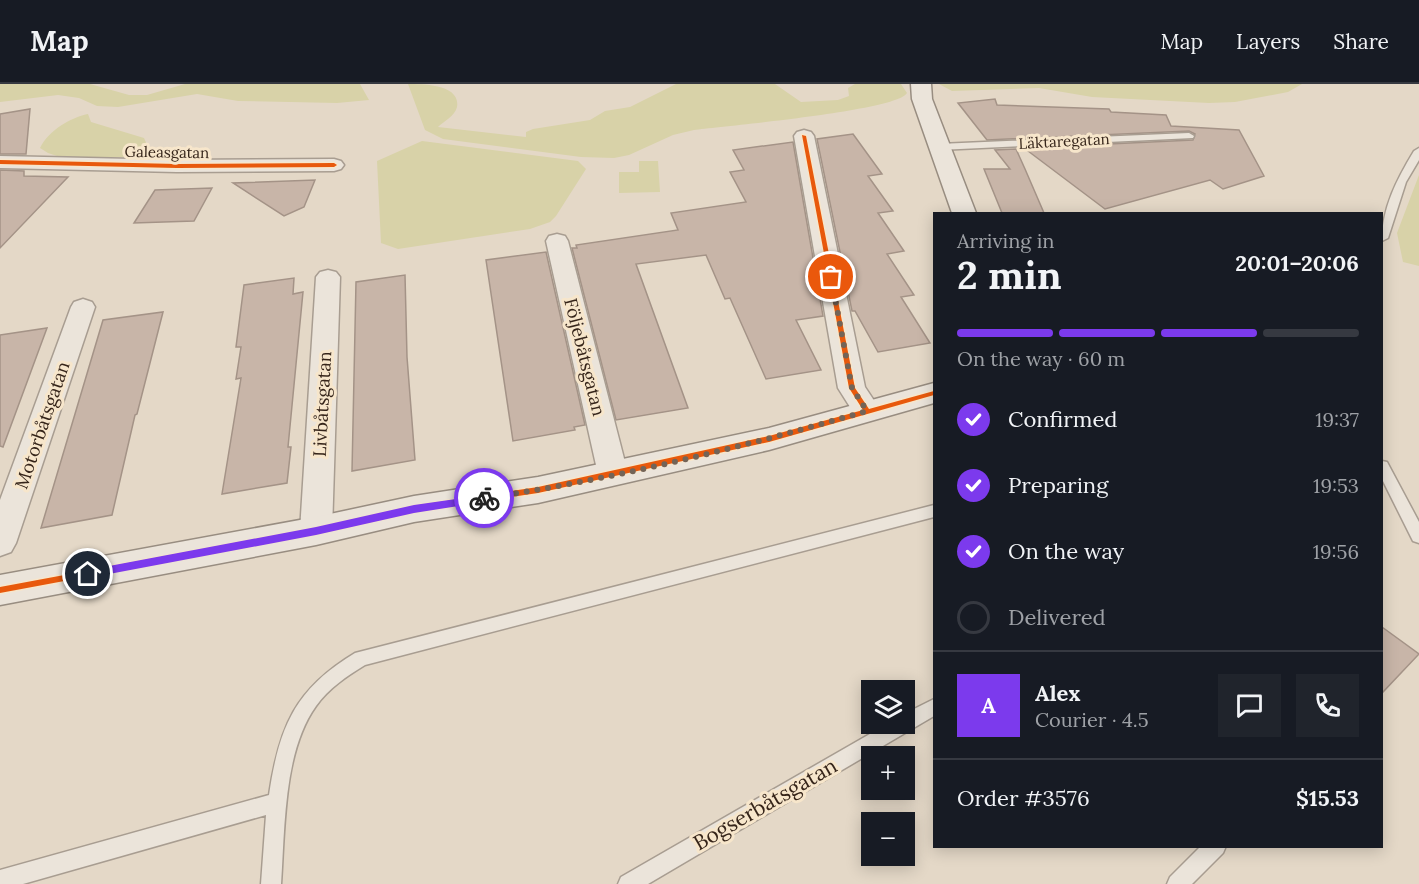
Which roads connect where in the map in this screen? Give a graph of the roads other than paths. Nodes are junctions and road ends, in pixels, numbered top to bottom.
1 (921, 84) edge
2 (804, 136) dead end
3 (1189, 136) dead end
4 (939, 147) junction
5 (1419, 151) edge
6 (0, 162) edge
7 (334, 165) dead end
8 (964, 212) edge
9 (1383, 235) edge
10 (557, 241) dead end
11 (328, 277) dead end
12 (83, 307) dead end
13 (933, 393) edge
14 (867, 411) junction
15 (1383, 468) edge
16 (613, 474) junction
17 (933, 511) edge
18 (316, 531) junction
19 (1419, 537) edge
20 (0, 543) edge
21 (0, 590) edge
22 (933, 708) edge
23 (278, 802) junction
24 (1214, 848) edge
25 (0, 880) edge
26 (271, 884) edge
27 (628, 884) edge
28 (1177, 884) edge

1 - 4 street
2 - 14 street
3 - 4 lane, Läktaregatan
4 - 8 street
5 - 9 lane
6 - 7 street, Galeasgatan
10 - 16 street, Följebåtsgatan
11 - 18 street, Livbåtsgatan
12 - 20 street, Motorbåtsgatan
13 - 14 street
14 - 16 street
15 - 19 lane
16 - 18 street
17 - 23 lane
18 - 21 street
22 - 27 lane, Bogserbåtsgatan
23 - 25 lane
23 - 26 lane
24 - 28 lane

